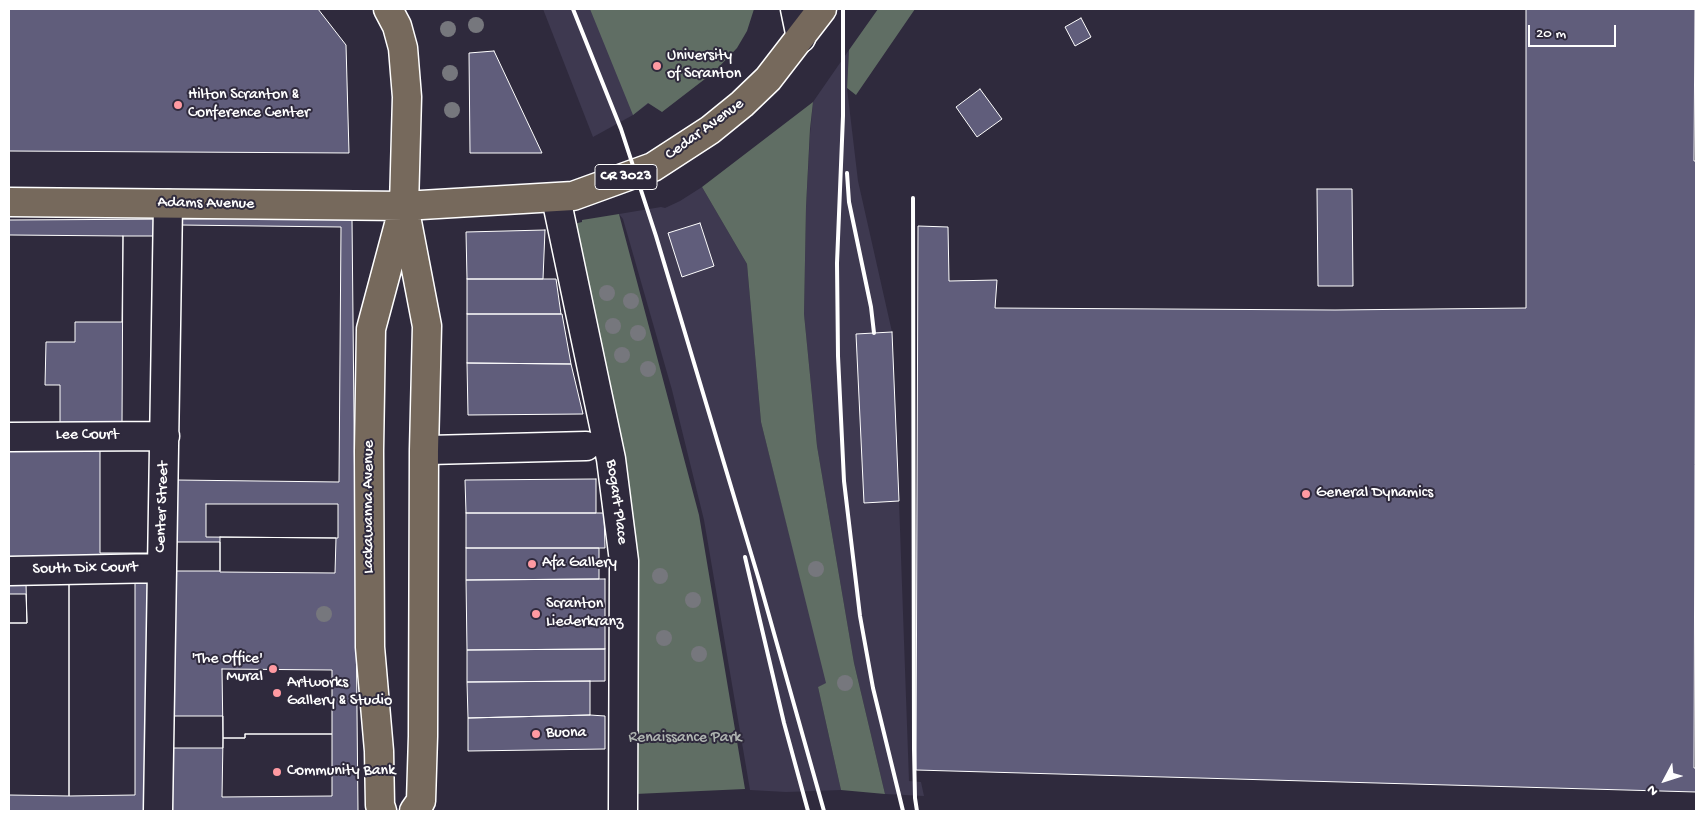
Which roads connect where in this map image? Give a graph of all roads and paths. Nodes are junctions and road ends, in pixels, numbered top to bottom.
1 (388, 9) edge
2 (795, 9) edge
3 (822, 9) edge
4 (801, 38) junction
5 (556, 198) junction
6 (9, 202) edge
7 (168, 204) junction
8 (404, 206) junction
9 (165, 436) junction
10 (9, 437) edge
11 (586, 446) dead end
12 (429, 450) dead end
13 (162, 568) junction
14 (9, 571) edge
15 (158, 811) edge
16 (382, 811) edge
17 (414, 811) edge
18 (624, 811) edge

1 - 8 main road, Lackawanna Avenue
2 - 4 street
3 - 4 main road, Cedar Avenue
4 - 5 main road, Cedar Avenue / CR 3023
5 - 8 main road, Cedar Avenue / CR 3023
5 - 18 street, Bogart Place
6 - 7 main road, Adams Avenue
7 - 8 main road, Adams Avenue
7 - 9 street, Center Street
8 - 16 main road, Lackawanna Avenue
8 - 17 main road, Lackawanna Avenue
9 - 10 street, Lee Court
9 - 13 street, Center Street
11 - 12 street
13 - 14 street, South Dix Court
13 - 15 street, Center Street

